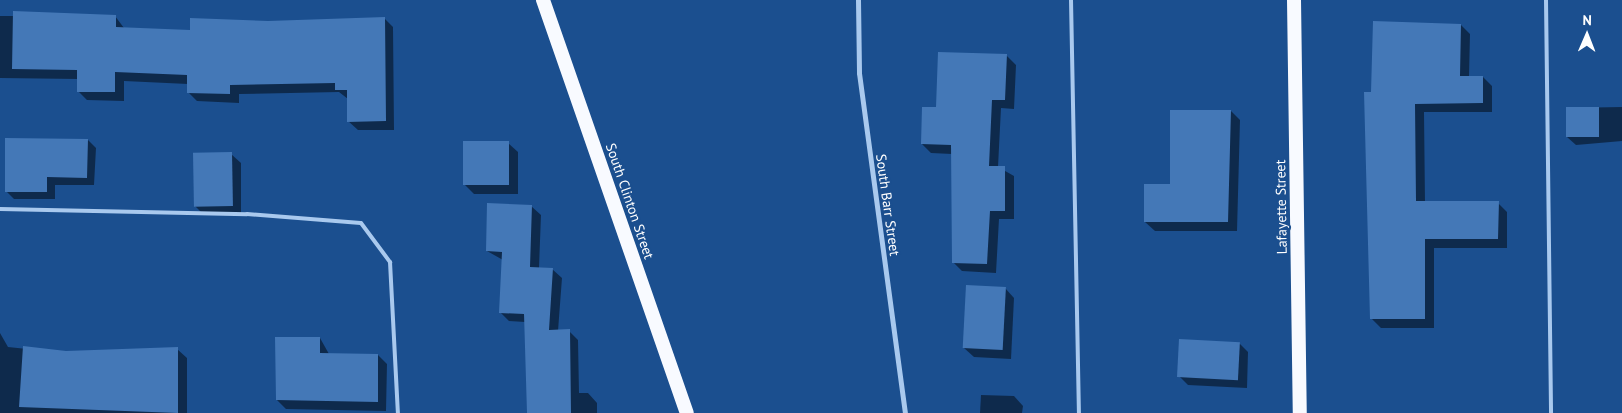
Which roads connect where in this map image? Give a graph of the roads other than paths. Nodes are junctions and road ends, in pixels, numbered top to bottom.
1 (543, 0) edge
2 (858, 0) edge
3 (1071, 0) edge
4 (1294, 0) edge
5 (1546, 0) edge
6 (0, 209) edge
7 (398, 413) edge
8 (687, 413) edge
9 (905, 413) edge
10 (1079, 413) edge
11 (1300, 413) edge
12 (1551, 413) edge

1 - 8 highway, South Clinton Street
2 - 9 street, South Barr Street
3 - 10 lane
4 - 11 highway, Lafayette Street
5 - 12 lane
6 - 7 lane

